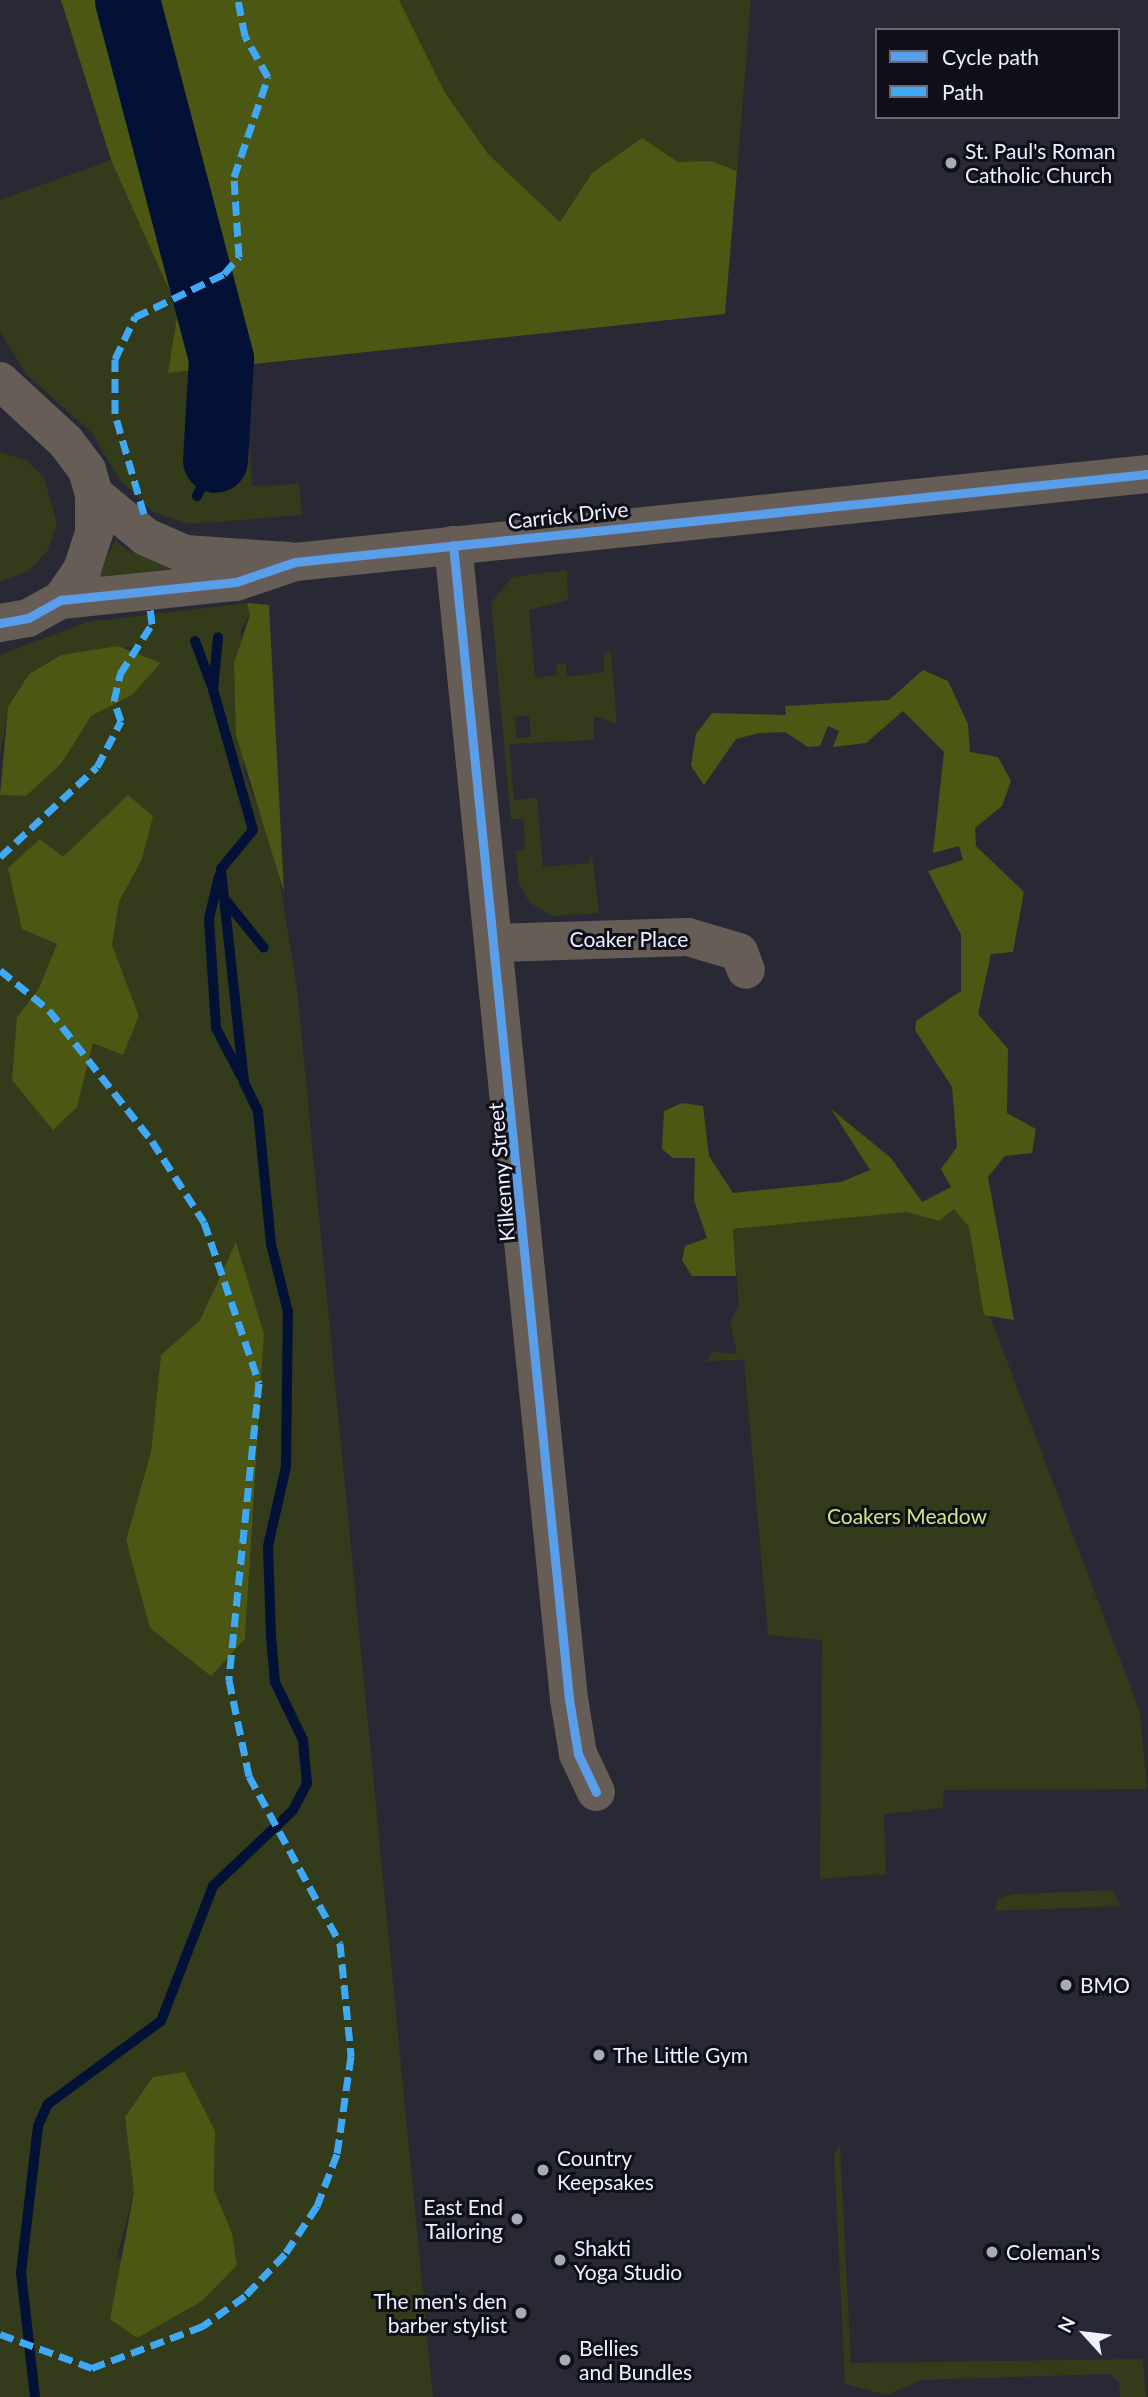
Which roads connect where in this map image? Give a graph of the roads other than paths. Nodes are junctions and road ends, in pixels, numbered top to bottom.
1 (0, 381) edge
2 (13, 410) edge
3 (1148, 474) edge
4 (94, 494) junction
5 (453, 545) junction
6 (295, 562) junction
7 (61, 600) junction
8 (0, 623) edge
9 (496, 943) junction
10 (746, 970) dead end
11 (596, 1792) dead end

1 - 2 street, Carrick Drive
2 - 4 street, Carrick Drive
3 - 5 street, Carrick Drive
4 - 6 street, Carrick Drive
4 - 7 street, Carrick Drive
5 - 6 street, Carrick Drive
5 - 9 street, Kilkenny Street
6 - 7 street, Carrick Drive
7 - 8 street, Carrick Drive
9 - 10 street, Coaker Place
9 - 11 street, Kilkenny Street

